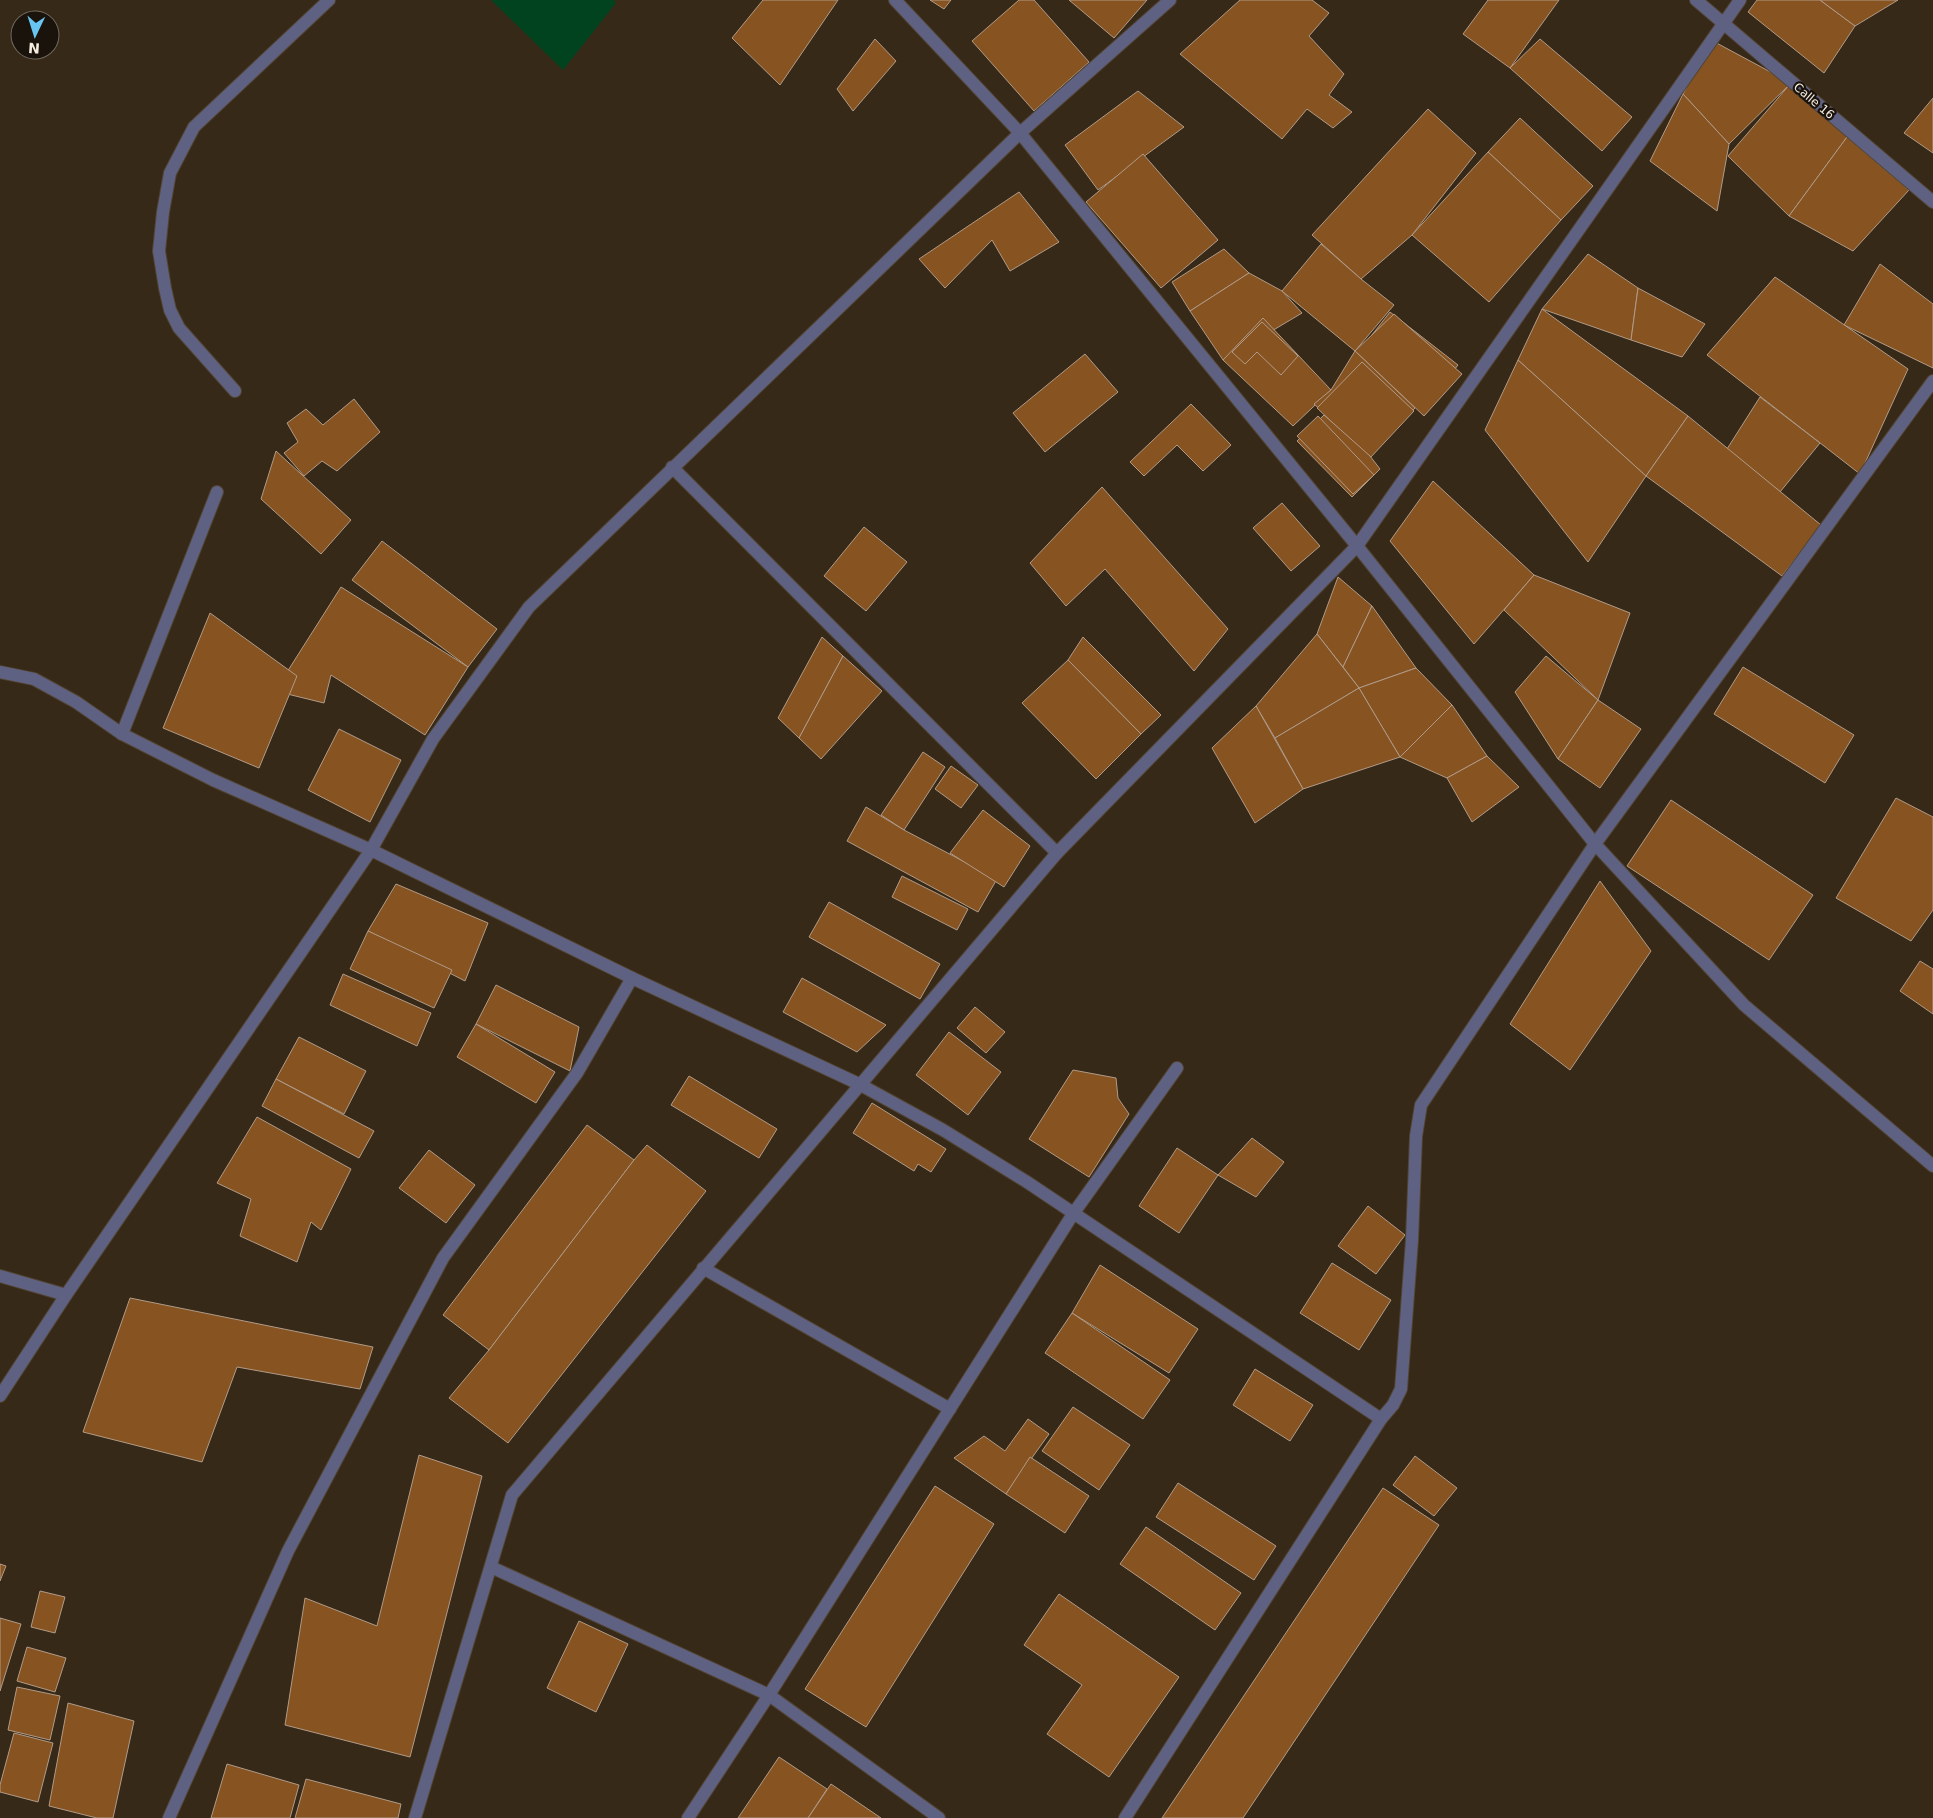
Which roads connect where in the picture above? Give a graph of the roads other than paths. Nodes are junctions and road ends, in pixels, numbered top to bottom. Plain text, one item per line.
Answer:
1 (329, 0) edge
2 (895, 0) edge
3 (1170, 0) edge
4 (1696, 0) edge
5 (1740, 0) edge
6 (1722, 23) junction
7 (1020, 133) junction
8 (1933, 202) edge
9 (1933, 381) edge
10 (235, 391) dead end
11 (672, 467) junction
12 (217, 492) dead end
13 (1357, 546) junction
14 (0, 672) edge
15 (122, 734) junction
16 (1595, 844) junction
17 (370, 850) junction
18 (1057, 853) junction
19 (632, 978) junction
20 (1177, 1068) dead end
21 (859, 1084) junction
22 (1933, 1166) edge
23 (1073, 1214) junction
24 (703, 1268) junction
25 (0, 1276) edge
26 (66, 1295) junction
27 (0, 1396) edge
28 (950, 1409) junction
29 (1381, 1419) junction
30 (491, 1567) junction
31 (769, 1695) junction
32 (169, 1818) edge
33 (414, 1818) edge
34 (688, 1818) edge
35 (939, 1818) edge
36 (1125, 1818) edge

1 - 10 street
2 - 7 street
3 - 7 street
4 - 6 street, Calle 16
5 - 6 street
6 - 8 street, Calle 16
6 - 13 street
7 - 11 street
7 - 13 street
9 - 16 street
11 - 17 street
11 - 18 street
12 - 15 street
13 - 16 street
13 - 18 street
14 - 15 street
15 - 17 street
16 - 22 street
16 - 29 street
17 - 19 street
17 - 26 street
18 - 21 street
19 - 21 street
19 - 32 street
20 - 23 street
21 - 23 street
21 - 24 street
23 - 28 street
23 - 29 street
24 - 28 street
24 - 30 street
25 - 26 street
26 - 27 street
28 - 31 street
29 - 36 street
30 - 31 street
30 - 33 street
31 - 34 street
31 - 35 street

